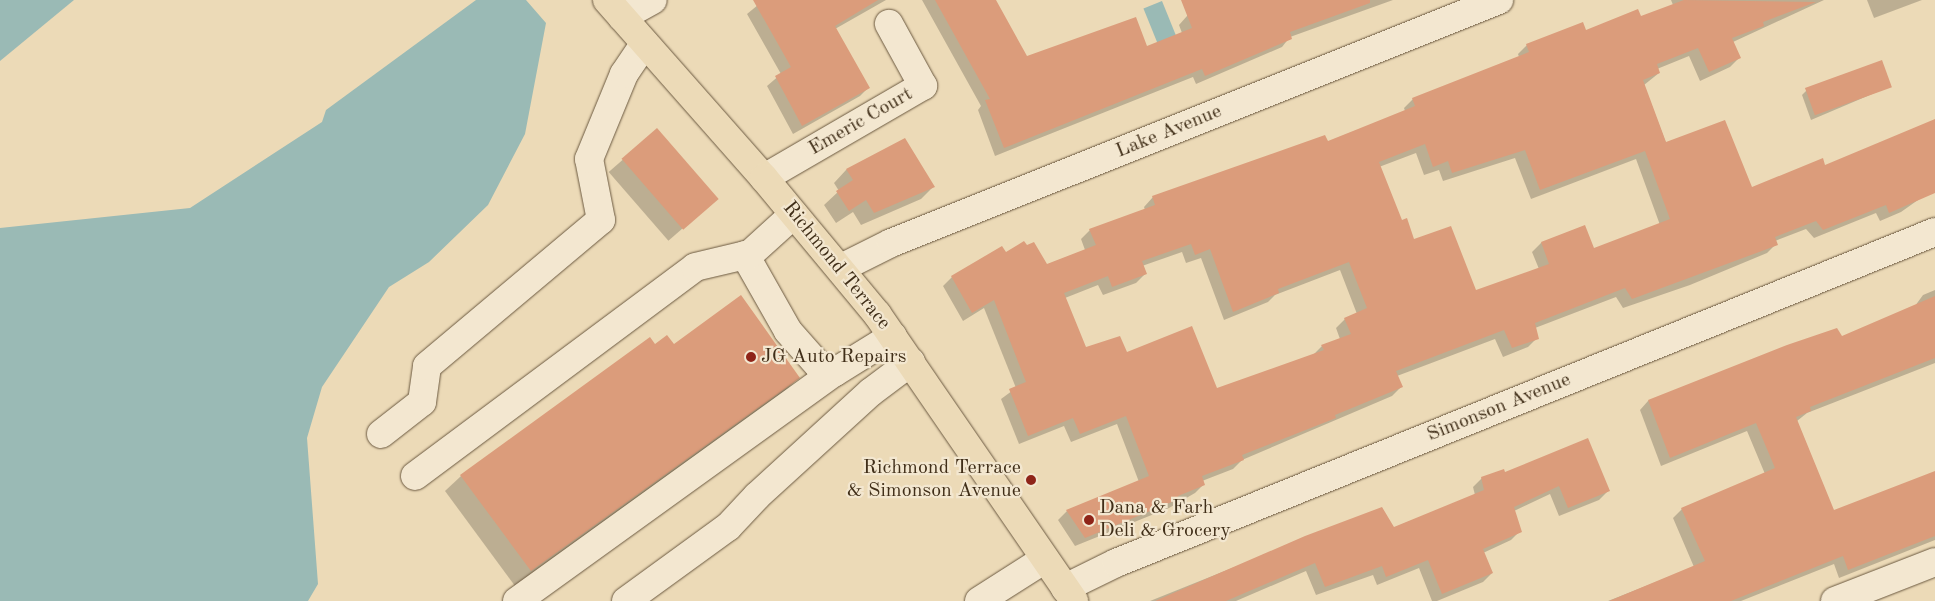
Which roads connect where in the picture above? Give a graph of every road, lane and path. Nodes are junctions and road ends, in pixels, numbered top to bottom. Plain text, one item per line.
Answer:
1 (653, 0) edge
2 (1499, 0) edge
3 (614, 8) edge
4 (889, 24) dead end
5 (645, 43) junction
6 (764, 178) junction
7 (794, 214) junction
8 (1935, 232) edge
9 (745, 255) junction
10 (841, 268) junction
11 (893, 336) junction
12 (911, 362) junction
13 (835, 372) junction
14 (381, 434) dead end
15 (415, 476) dead end
16 (1046, 559) junction
17 (1935, 562) edge
18 (1070, 595) edge
19 (1840, 600) edge
20 (517, 601) edge
21 (626, 601) edge
22 (979, 601) edge

1 - 3 street
2 - 10 street, Lake Avenue
3 - 5 main road, Richmond Terrace
4 - 6 street, Emeric Court
5 - 6 main road, Richmond Terrace
5 - 14 street
6 - 7 main road, Richmond Terrace
7 - 9 street
7 - 10 main road, Richmond Terrace
8 - 18 street, Simonson Avenue
9 - 13 street
9 - 15 street
10 - 11 main road, Richmond Terrace
11 - 12 main road, Richmond Terrace
11 - 13 street
12 - 16 main road, Richmond Terrace
12 - 21 street
13 - 20 street
16 - 18 main road, Richmond Terrace
16 - 22 street
17 - 19 street

